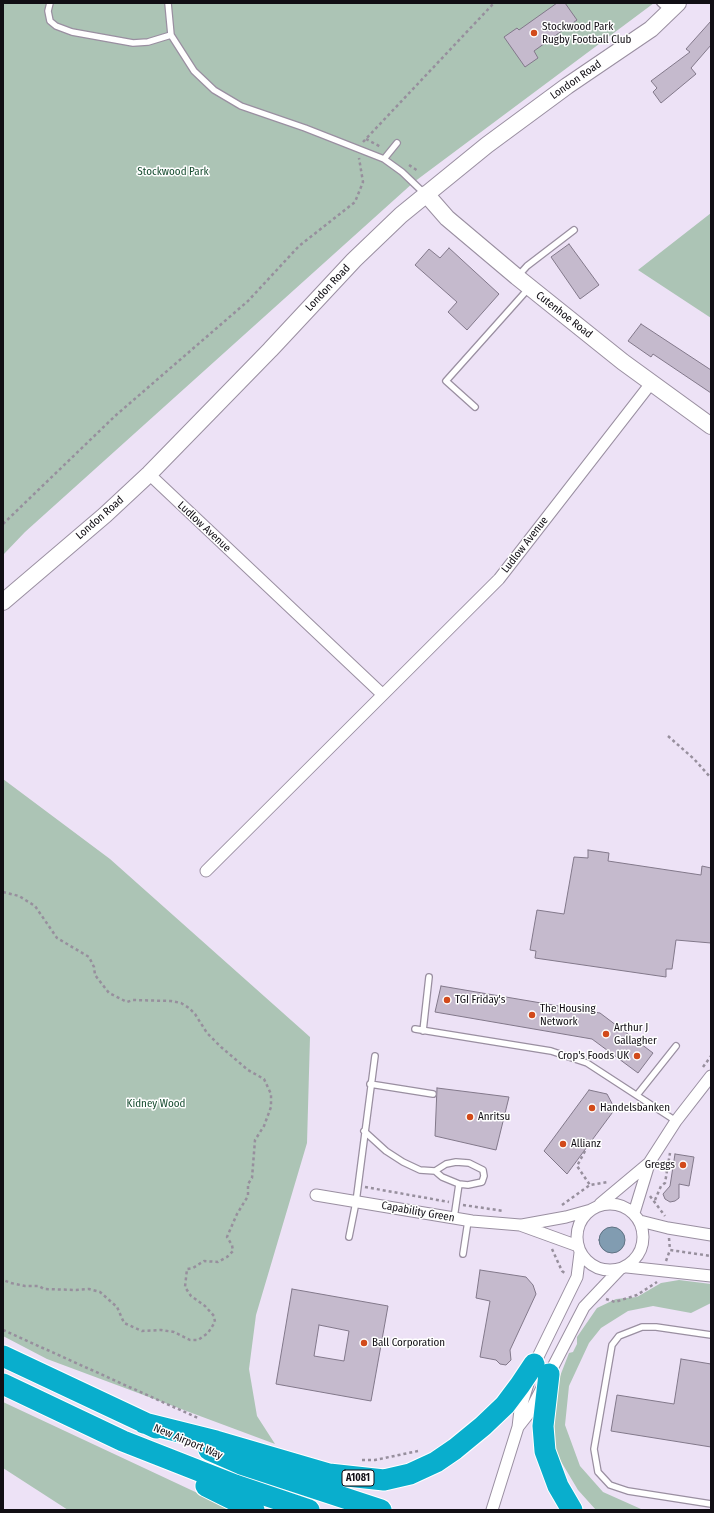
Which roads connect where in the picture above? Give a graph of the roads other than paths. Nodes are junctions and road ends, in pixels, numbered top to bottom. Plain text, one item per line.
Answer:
1 (50, 3) edge
2 (168, 3) edge
3 (669, 6) edge
4 (171, 35) junction
5 (396, 143) dead end
6 (384, 159) junction
7 (426, 194) junction
8 (574, 230) dead end
9 (516, 277) junction
10 (529, 287) junction
11 (652, 382) junction
12 (475, 407) dead end
13 (711, 426) edge
14 (149, 474) junction
15 (3, 602) edge
16 (382, 694) junction
17 (206, 871) dead end
18 (429, 977) dead end
19 (415, 1029) dead end
20 (423, 1031) junction
21 (676, 1046) dead end
22 (375, 1056) dead end
23 (711, 1076) edge
24 (370, 1084) junction
25 (433, 1094) dead end
26 (637, 1095) junction
27 (676, 1122) junction
28 (364, 1131) junction
29 (649, 1163) junction
30 (435, 1171) junction
31 (459, 1184) junction
32 (316, 1195) dead end
33 (356, 1202) junction
34 (594, 1208) junction
35 (637, 1217) junction
36 (454, 1218) junction
37 (468, 1220) junction
38 (520, 1226) junction
39 (711, 1235) edge
40 (349, 1237) dead end
41 (579, 1249) junction
42 (463, 1254) dead end
43 (624, 1268) junction
44 (711, 1276) edge
45 (711, 1335) edge
46 (3, 1356) edge
47 (542, 1369) junction
48 (3, 1384) edge
49 (144, 1423) junction
50 (518, 1427) junction
51 (123, 1441) junction
52 (711, 1504) edge
53 (493, 1505) edge
54 (254, 1510) edge
55 (309, 1510) edge
56 (380, 1510) edge
57 (572, 1510) edge

1 - 4 lane
2 - 4 lane
3 - 7 street, London Road
4 - 6 lane
5 - 6 lane
6 - 7 lane
7 - 9 street, Cutenhoe Road
7 - 14 street, London Road
8 - 9 lane
9 - 10 street, Cutenhoe Road
10 - 11 street, Cutenhoe Road
10 - 12 lane
11 - 13 street, Cutenhoe Road
11 - 16 street, Ludlow Avenue
14 - 15 street, London Road
14 - 16 street, Ludlow Avenue
16 - 17 street, Ludlow Avenue
18 - 20 lane
19 - 20 lane
20 - 26 lane
21 - 26 lane
22 - 24 lane
23 - 27 street
24 - 25 lane
24 - 28 lane
26 - 27 lane
27 - 29 street
28 - 30 lane
28 - 33 lane
29 - 34 street
29 - 35 street
30 - 31 lane
30 - 31 lane
31 - 36 lane
32 - 33 street, Capability Green
33 - 36 street, Capability Green
33 - 40 lane
34 - 35 street
34 - 38 street
34 - 41 street
35 - 39 street
35 - 43 street
36 - 37 street, Capability Green
37 - 38 street, Capability Green
37 - 42 lane
38 - 41 street
41 - 43 street
41 - 47 street
43 - 44 street
43 - 47 street
45 - 52 lane
46 - 49 highway, New Airport Way / A1081
47 - 49 highway, A1081
47 - 50 street
47 - 50 street
47 - 57 highway
48 - 51 highway, New Airport Way
49 - 56 highway, New Airport Way / A1081
50 - 53 street
51 - 54 highway
51 - 55 highway, New Airport Way

